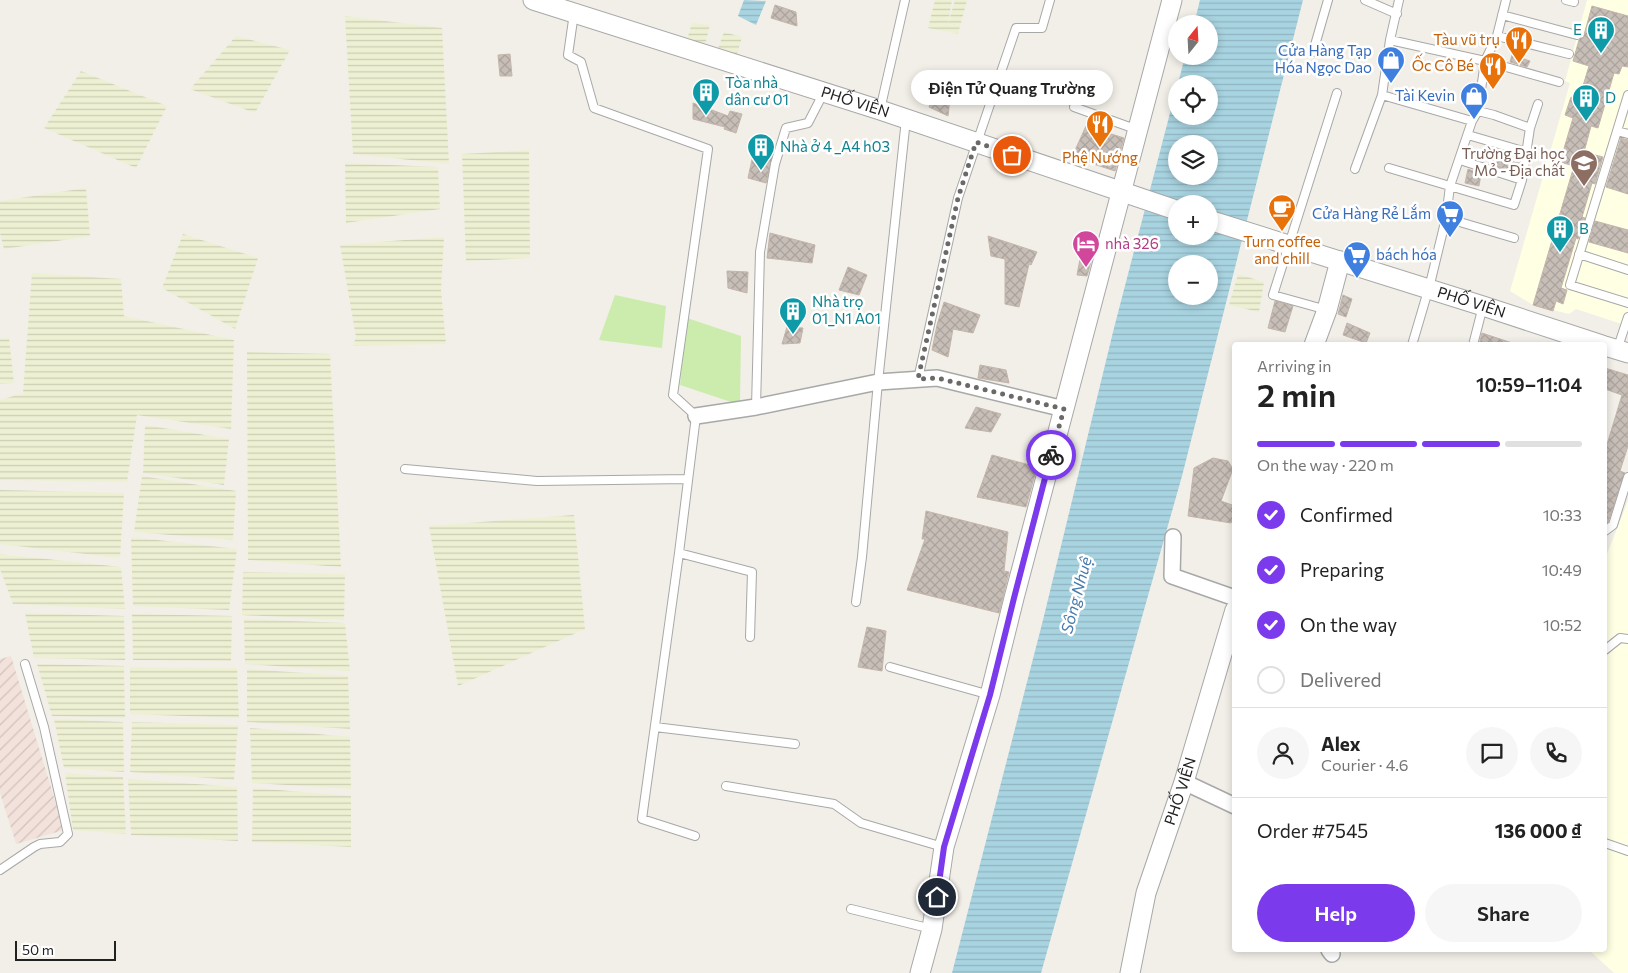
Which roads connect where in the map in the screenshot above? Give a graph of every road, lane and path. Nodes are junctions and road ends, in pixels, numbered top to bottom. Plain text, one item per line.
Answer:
1 (532, 0) edge
2 (905, 0) edge
3 (1050, 0) edge
4 (1172, 0) edge
5 (1328, 0) edge
6 (1365, 0) edge
7 (1399, 0) edge
8 (1506, 0) edge
9 (574, 13) junction
10 (1397, 14) junction
11 (1502, 16) junction
12 (1577, 34) dead end
13 (1497, 36) junction
14 (1390, 40) junction
15 (1312, 52) dead end
16 (1570, 54) dead end
17 (1485, 61) junction
18 (1558, 82) dead end
19 (824, 92) junction
20 (1337, 92) dead end
21 (1382, 94) junction
22 (1628, 94) edge
23 (1538, 104) dead end
24 (1074, 107) dead end
25 (880, 110) junction
26 (1478, 111) junction
27 (906, 119) junction
28 (1472, 121) junction
29 (1530, 128) junction
30 (1138, 130) junction
31 (1617, 131) junction
32 (1628, 134) edge
33 (1468, 136) junction
34 (976, 142) junction
35 (1526, 152) junction
36 (1460, 160) junction
37 (1389, 168) dead end
38 (1355, 169) dead end
39 (1522, 180) junction
40 (1450, 186) junction
41 (1121, 192) junction
42 (1168, 207) edge
43 (1446, 218) junction
44 (1218, 223) edge
45 (1514, 238) dead end
46 (1289, 245) junction
47 (1579, 254) junction
48 (1340, 262) junction
49 (1628, 270) edge
50 (1427, 289) junction
51 (1628, 303) edge
52 (1483, 306) junction
53 (1328, 310) junction
54 (1628, 316) edge
55 (1315, 342) edge
56 (1413, 342) edge
57 (1474, 342) edge
58 (1592, 342) edge
59 (1613, 349) edge
60 (918, 379) junction
61 (878, 382) junction
62 (756, 407) junction
63 (1064, 409) junction
64 (696, 416) junction
65 (404, 469) dead end
66 (1628, 477) edge
67 (688, 478) junction
68 (1607, 530) edge
69 (1173, 537) dead end
70 (679, 553) junction
71 (1232, 597) edge
72 (856, 602) dead end
73 (1232, 620) edge
74 (750, 636) dead end
75 (1628, 639) edge
76 (1607, 648) edge
77 (25, 664) dead end
78 (890, 667) dead end
79 (990, 695) junction
80 (655, 726) junction
81 (795, 744) dead end
82 (1184, 782) junction
83 (726, 786) dead end
84 (1232, 805) edge
85 (695, 836) dead end
86 (1607, 844) edge
87 (944, 847) junction
88 (1628, 851) edge
89 (0, 870) edge
90 (851, 909) dead end
91 (932, 929) junction
92 (920, 973) edge
93 (1130, 973) edge

1 - 9 street, PHỐ VIÊN
2 - 25 lane
3 - 34 lane
4 - 30 street
5 - 15 lane
6 - 10 lane
7 - 10 lane
8 - 11 lane
9 - 19 street, PHỐ VIÊN
9 - 64 lane
10 - 14 lane
11 - 12 lane
11 - 13 lane
13 - 16 lane
13 - 17 lane
14 - 17 lane
14 - 21 lane
17 - 18 lane
17 - 26 lane
19 - 25 street, PHỐ VIÊN
19 - 62 lane
20 - 46 lane
21 - 28 lane
21 - 38 lane
22 - 31 lane
23 - 29 lane
24 - 30 lane
25 - 27 street, PHỐ VIÊN
26 - 28 lane
26 - 29 lane
27 - 34 street, PHỐ VIÊN
27 - 61 lane
28 - 33 lane
29 - 35 lane
30 - 41 street
31 - 32 lane
31 - 47 lane
33 - 35 lane
33 - 36 lane
34 - 41 street, PHỐ VIÊN
34 - 60 lane
35 - 39 lane
36 - 39 lane
36 - 40 lane
37 - 40 lane
39 - 40 lane
40 - 43 lane
41 - 42 street, PHỐ VIÊN
41 - 63 street
43 - 45 lane
43 - 50 lane
44 - 46 street, PHỐ VIÊN
46 - 48 street, PHỐ VIÊN
46 - 53 lane
47 - 49 lane
47 - 51 lane
48 - 50 street, PHỐ VIÊN
48 - 53 street
50 - 52 street, PHỐ VIÊN
50 - 56 lane
52 - 57 lane
52 - 58 street, PHỐ VIÊN
53 - 55 street
54 - 59 lane
60 - 61 street
60 - 63 street
61 - 62 street
61 - 72 lane
62 - 64 street
63 - 79 street
64 - 67 lane
65 - 67 lane
66 - 68 lane
67 - 70 lane
69 - 71 street
70 - 74 lane
70 - 80 lane
73 - 82 street, PHỐ VIÊN
75 - 76 lane
77 - 89 lane
78 - 79 lane
79 - 87 street
80 - 81 lane
80 - 85 lane
82 - 84 street
82 - 93 street, PHỐ VIÊN
83 - 87 lane
86 - 88 lane
87 - 91 street
90 - 91 lane
91 - 92 street

